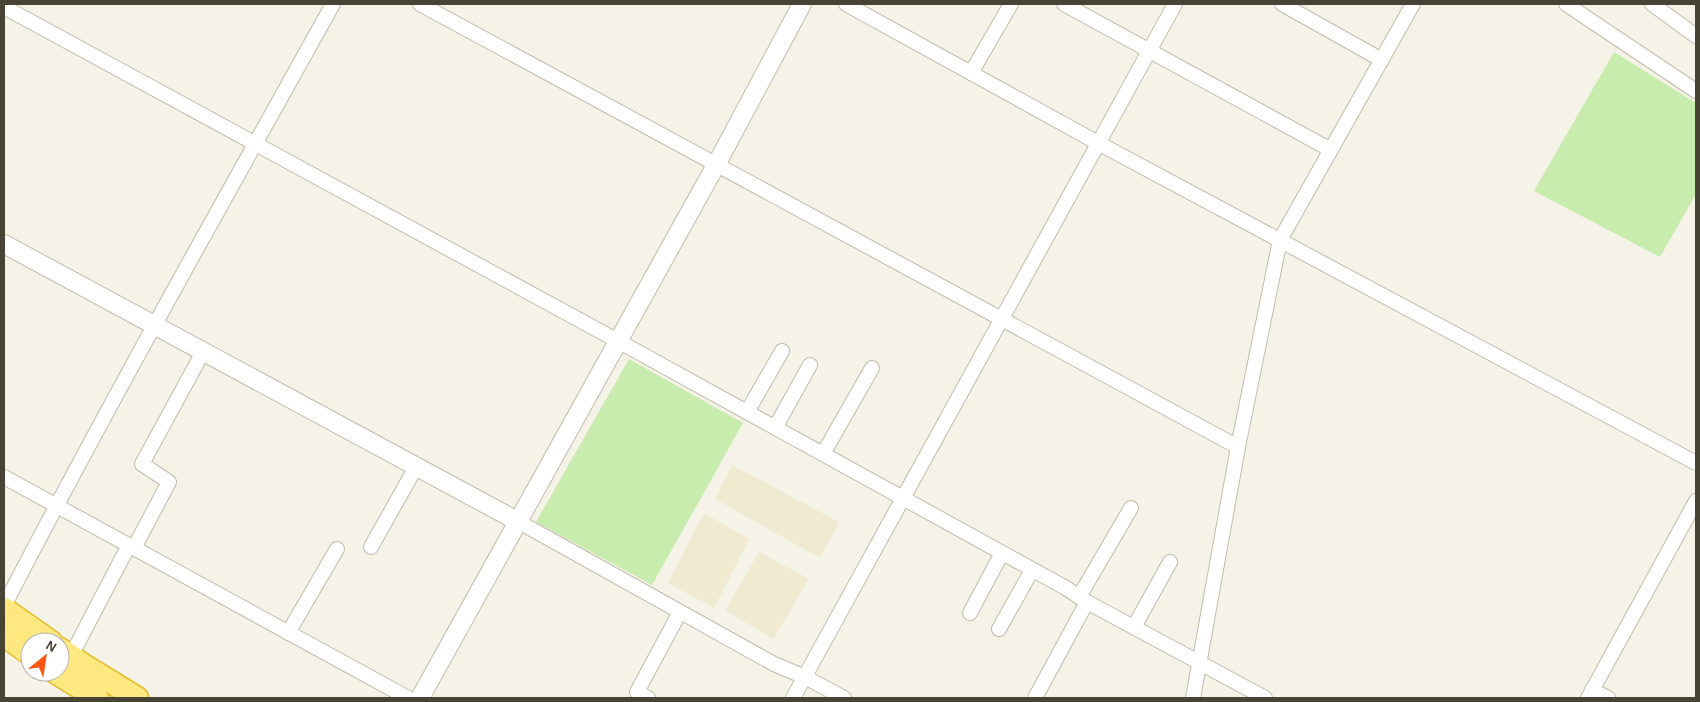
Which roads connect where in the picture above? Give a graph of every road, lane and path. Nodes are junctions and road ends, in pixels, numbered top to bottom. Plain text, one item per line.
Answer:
1 (332, 4) edge
2 (420, 4) edge
3 (802, 4) edge
4 (846, 4) edge
5 (1011, 4) edge
6 (1064, 4) edge
7 (1175, 4) edge
8 (1282, 4) edge
9 (1413, 4) edge
10 (1566, 4) edge
11 (1652, 4) edge
12 (4, 7) edge
13 (1696, 36) edge
14 (1149, 50) junction
15 (1382, 60) junction
16 (971, 73) junction
17 (1696, 91) edge
18 (255, 143) junction
19 (1098, 143) junction
20 (1331, 150) junction
21 (716, 165) junction
22 (1280, 240) junction
23 (4, 244) edge
24 (1002, 320) junction
25 (154, 326) junction
26 (618, 340) junction
27 (782, 351) dead end
28 (203, 352) junction
29 (810, 365) dead end
30 (872, 368) dead end
31 (747, 412) junction
32 (775, 428) junction
33 (1238, 447) junction
34 (823, 454) junction
35 (1696, 462) edge
36 (416, 466) junction
37 (4, 477) edge
38 (903, 499) junction
39 (1696, 501) edge
40 (56, 505) junction
41 (1131, 508) dead end
42 (519, 522) junction
43 (132, 547) junction
44 (371, 547) dead end
45 (337, 548) dead end
46 (1002, 554) junction
47 (1170, 562) dead end
48 (1032, 570) junction
49 (1083, 600) junction
50 (4, 608) edge
51 (680, 612) junction
52 (970, 613) dead end
53 (1134, 627) junction
54 (998, 628) dead end
55 (37, 632) edge
56 (288, 633) junction
57 (4, 635) edge
58 (70, 644) edge
59 (20, 647) edge
60 (70, 655) edge
61 (1199, 662) junction
62 (805, 677) junction
63 (70, 681) edge
64 (1590, 694) edge
65 (97, 698) edge
66 (137, 698) edge
67 (408, 698) edge
68 (420, 698) edge
69 (648, 698) edge
70 (794, 698) edge
71 (844, 698) edge
72 (1035, 698) edge
73 (1193, 698) edge
74 (1265, 698) edge
75 (1608, 698) edge

1 - 18 street
2 - 21 street
3 - 21 street
4 - 16 street
5 - 16 street
6 - 14 street
7 - 14 street
8 - 15 street
9 - 15 street
10 - 17 street
11 - 13 street
12 - 18 street
14 - 19 street
14 - 20 street
15 - 20 street
16 - 19 street
18 - 25 street
18 - 26 street
19 - 22 street
19 - 24 street
20 - 22 street
21 - 24 street
21 - 26 street
22 - 33 street
22 - 35 street
23 - 25 street
24 - 33 street
24 - 38 street
25 - 28 street
25 - 40 street
26 - 31 street
26 - 42 street
27 - 31 street
28 - 36 street
28 - 43 street
29 - 32 street
30 - 34 street
31 - 32 street
32 - 34 street
33 - 61 street
34 - 38 street
36 - 42 street
36 - 44 street
37 - 40 street
38 - 46 street
38 - 62 street
39 - 64 street
40 - 43 street
40 - 50 street
41 - 49 street
42 - 51 street
42 - 68 street
43 - 56 street
43 - 58 street
45 - 56 street
46 - 48 street
46 - 52 street
47 - 53 street
48 - 49 street
48 - 54 street
49 - 53 street
49 - 72 street
50 - 55 highway
51 - 62 street
51 - 69 street
53 - 61 street
56 - 67 street
57 - 59 highway
60 - 66 highway
61 - 73 street
61 - 74 street
62 - 70 street
62 - 71 street
63 - 65 highway
64 - 75 street

